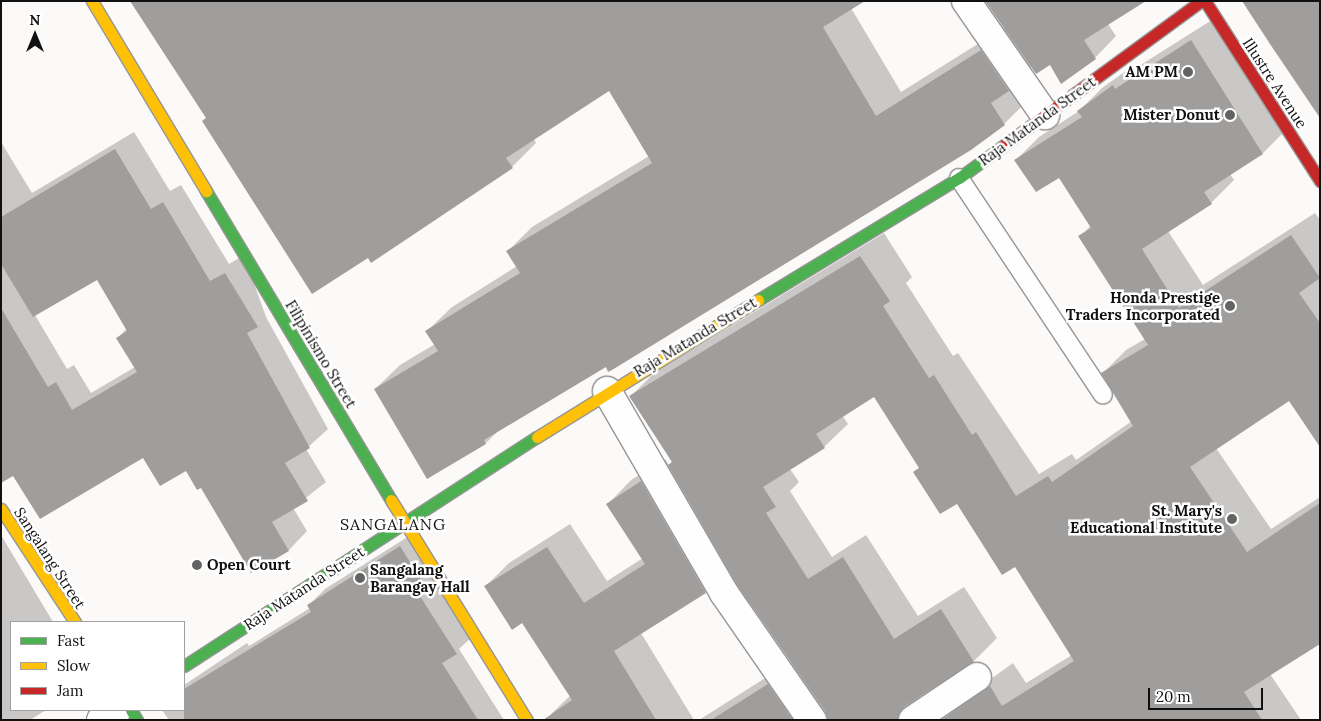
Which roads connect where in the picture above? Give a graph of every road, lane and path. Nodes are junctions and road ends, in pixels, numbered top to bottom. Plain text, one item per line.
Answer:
1 (92, 1) edge
2 (966, 1) edge
3 (1203, 1) edge
4 (1044, 115) junction
5 (959, 178) junction
6 (1320, 181) edge
7 (607, 391) junction
8 (1103, 395) dead end
9 (1, 509) edge
10 (404, 522) junction
11 (73, 621) edge
12 (185, 665) edge
13 (977, 677) dead end
14 (115, 711) edge
15 (101, 720) edge
16 (527, 720) edge
17 (812, 720) edge
18 (913, 720) edge

1 - 10 street, Filipinismo Street
2 - 4 street
3 - 4 street, Raja Matanda Street
3 - 6 street, Illustre Avenue
4 - 5 street, Raja Matanda Street
5 - 7 street, Raja Matanda Street
5 - 8 lane
7 - 10 street, Raja Matanda Street
7 - 17 street
9 - 11 street, Sangalang Street
10 - 12 street, Raja Matanda Street
10 - 16 street, Filipinismo Street
13 - 18 street
14 - 15 street

